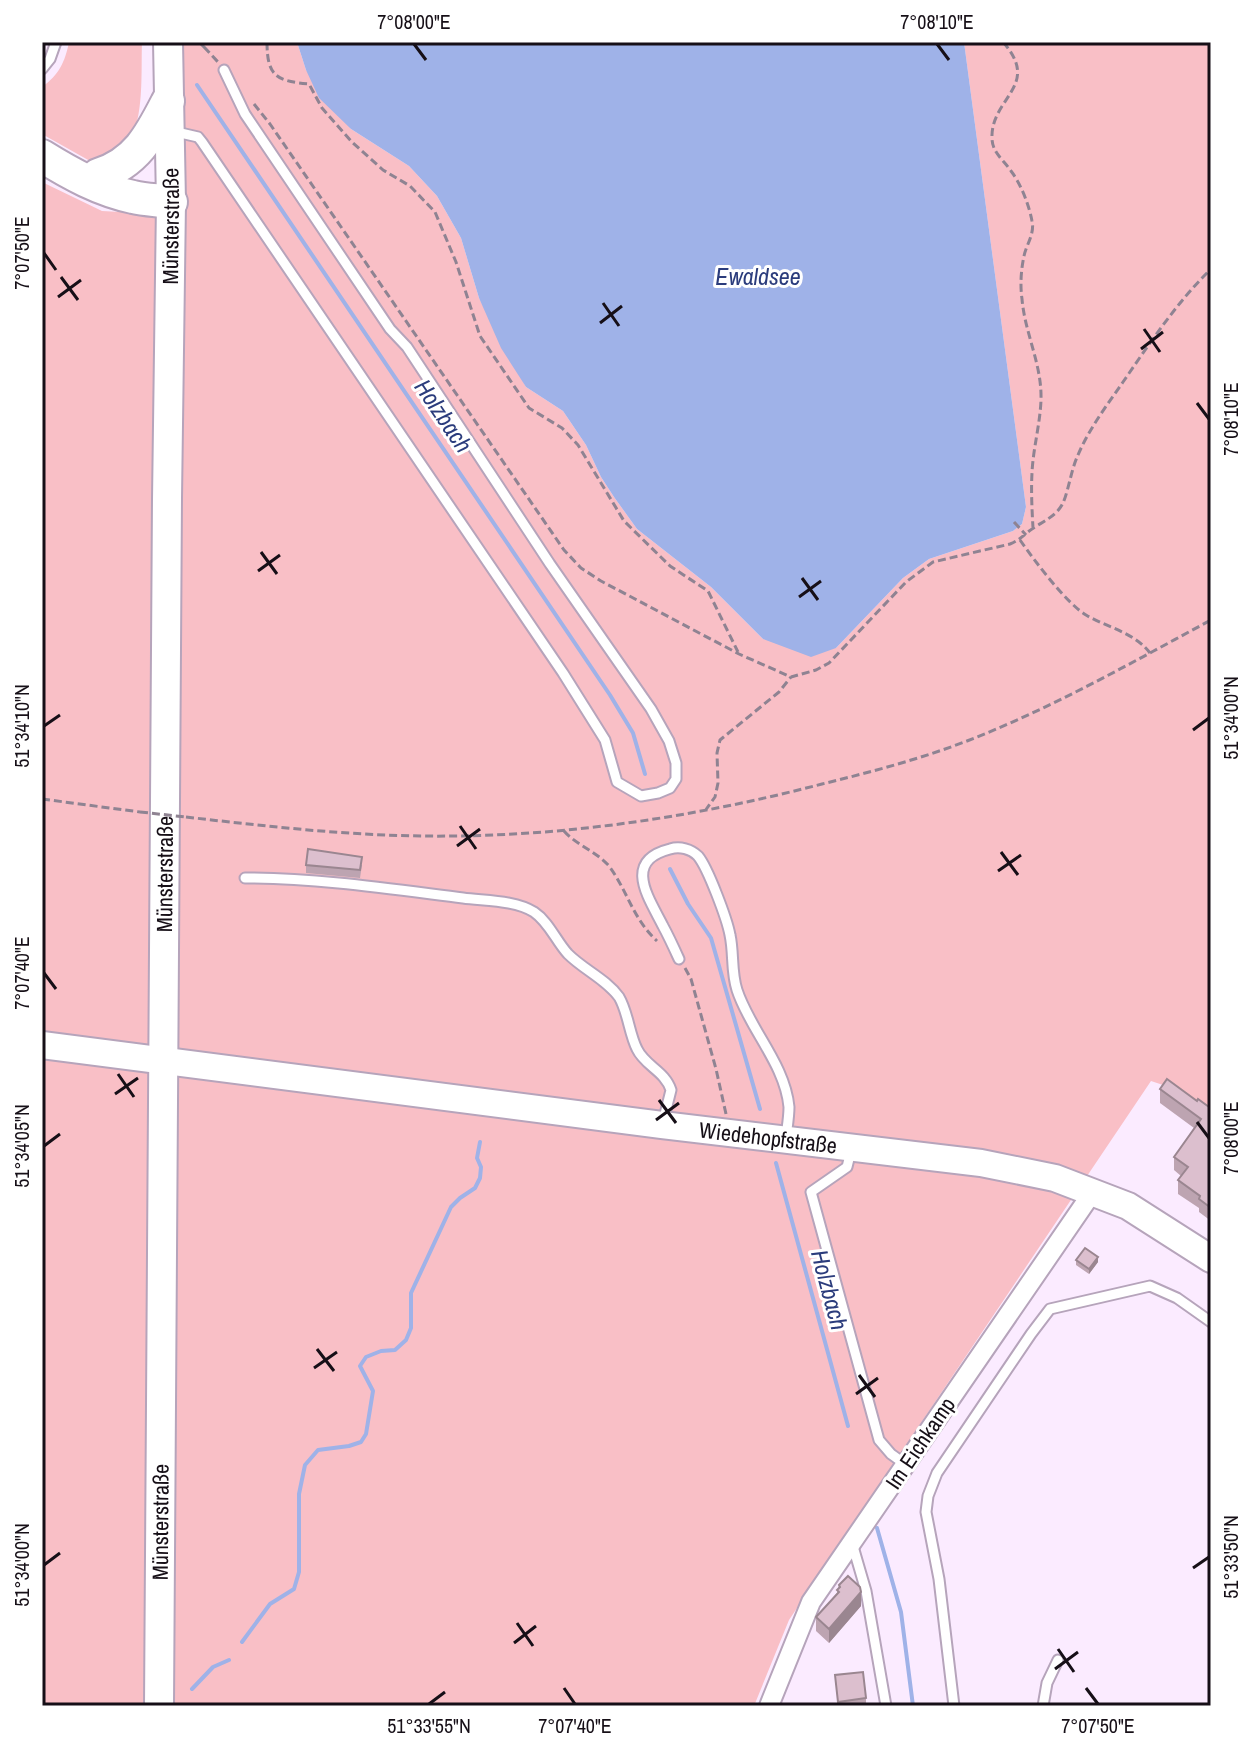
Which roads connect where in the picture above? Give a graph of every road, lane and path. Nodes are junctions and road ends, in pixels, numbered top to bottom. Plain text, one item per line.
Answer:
1 (56, 42) edge
2 (168, 42) edge
3 (199, 42) edge
4 (208, 42) edge
5 (267, 42) edge
6 (1003, 42) edge
7 (204, 47) junction
8 (42, 69) edge
9 (224, 70) joint
10 (247, 95) dead end
11 (168, 116) junction
12 (42, 156) edge
13 (98, 175) junction
14 (170, 193) junction
15 (1211, 269) edge
16 (1014, 522) dead end
17 (1033, 528) junction
18 (1026, 535) junction
19 (1020, 540) junction
20 (1211, 620) edge
21 (1150, 653) junction
22 (739, 654) junction
23 (791, 677) junction
24 (42, 799) edge
25 (705, 811) junction
26 (564, 831) junction
27 (245, 878) dead end
28 (679, 959) junction
29 (42, 1045) edge
30 (164, 1060) junction
31 (662, 1125) junction
32 (730, 1134) junction
33 (785, 1140) junction
34 (852, 1148) junction
35 (1092, 1193) junction
36 (1211, 1259) edge
37 (1211, 1322) edge
38 (905, 1464) junction
39 (852, 1543) junction
40 (1058, 1660) dead end
41 (159, 1706) edge
42 (769, 1706) edge
43 (886, 1706) edge
44 (954, 1706) edge
45 (1043, 1706) edge

1 - 8 lane
2 - 11 main road, Münsterstraße
3 - 7 path
4 - 7 path
5 - 22 path
6 - 17 path
7 - 9 path
9 - 11 lane
10 - 22 path
11 - 13 highway
11 - 14 main road, Münsterstraße
12 - 13 highway
12 - 14 highway
13 - 14 highway
14 - 30 main road, Münsterstraße
15 - 17 path
16 - 18 path
17 - 18 path
18 - 19 path
19 - 21 path
19 - 23 path
20 - 21 path
21 - 25 path
22 - 23 path
23 - 25 path
24 - 26 path, bridge
25 - 26 path
26 - 28 path
27 - 31 lane
28 - 32 path
28 - 33 lane
29 - 30 main road, Wiedehopfstraße
30 - 31 main road, Wiedehopfstraße
30 - 41 main road, Münsterstraße
31 - 32 main road, Wiedehopfstraße
32 - 33 main road, Wiedehopfstraße
33 - 34 main road, Wiedehopfstraße
34 - 35 main road, Wiedehopfstraße
34 - 38 lane
35 - 36 main road, Wiedehopfstraße
35 - 38 street, Im Eichkamp
37 - 44 lane
38 - 39 street, Im Eichkamp
39 - 42 street, Im Eichkamp
39 - 43 lane
40 - 45 lane

